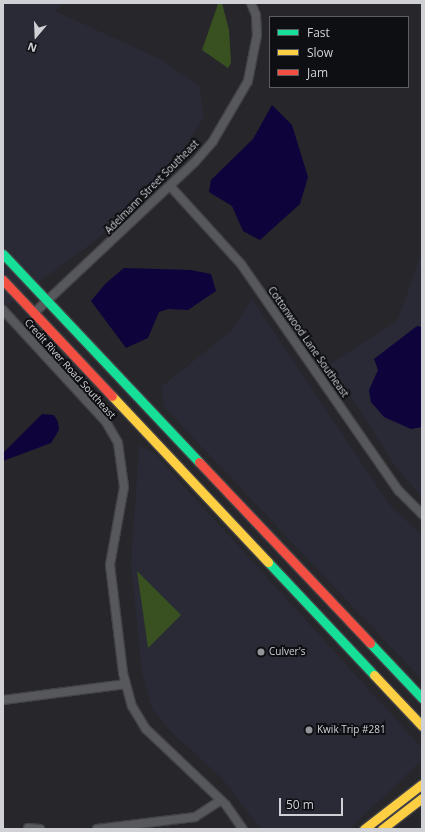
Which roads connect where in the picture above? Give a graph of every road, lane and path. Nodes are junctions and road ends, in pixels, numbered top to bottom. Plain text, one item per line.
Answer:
1 (251, 3) edge
2 (170, 186) junction
3 (3, 254) edge
4 (3, 280) edge
5 (48, 300) junction
6 (3, 310) edge
7 (34, 313) junction
8 (422, 514) edge
9 (126, 684) junction
10 (422, 698) edge
11 (3, 700) edge
12 (422, 726) edge
13 (422, 784) edge
14 (422, 798) edge
15 (221, 800) junction
16 (28, 828) dead end
17 (40, 829) edge
18 (97, 829) edge
19 (243, 829) edge
20 (364, 829) edge
21 (382, 829) edge

1 - 2 street, Adelmann Street Southeast
2 - 5 street, Adelmann Street Southeast
2 - 8 street, Cottonwood Lane Southeast
3 - 5 main road
4 - 7 main road
5 - 7 street, Adelmann Street Southeast
5 - 10 main road
6 - 9 street, Credit River Road Southeast
7 - 12 main road
9 - 11 street
9 - 15 street, Credit River Road Southeast
13 - 20 main road
14 - 21 main road
15 - 18 street
15 - 19 street, Credit River Road Southeast
16 - 17 street

